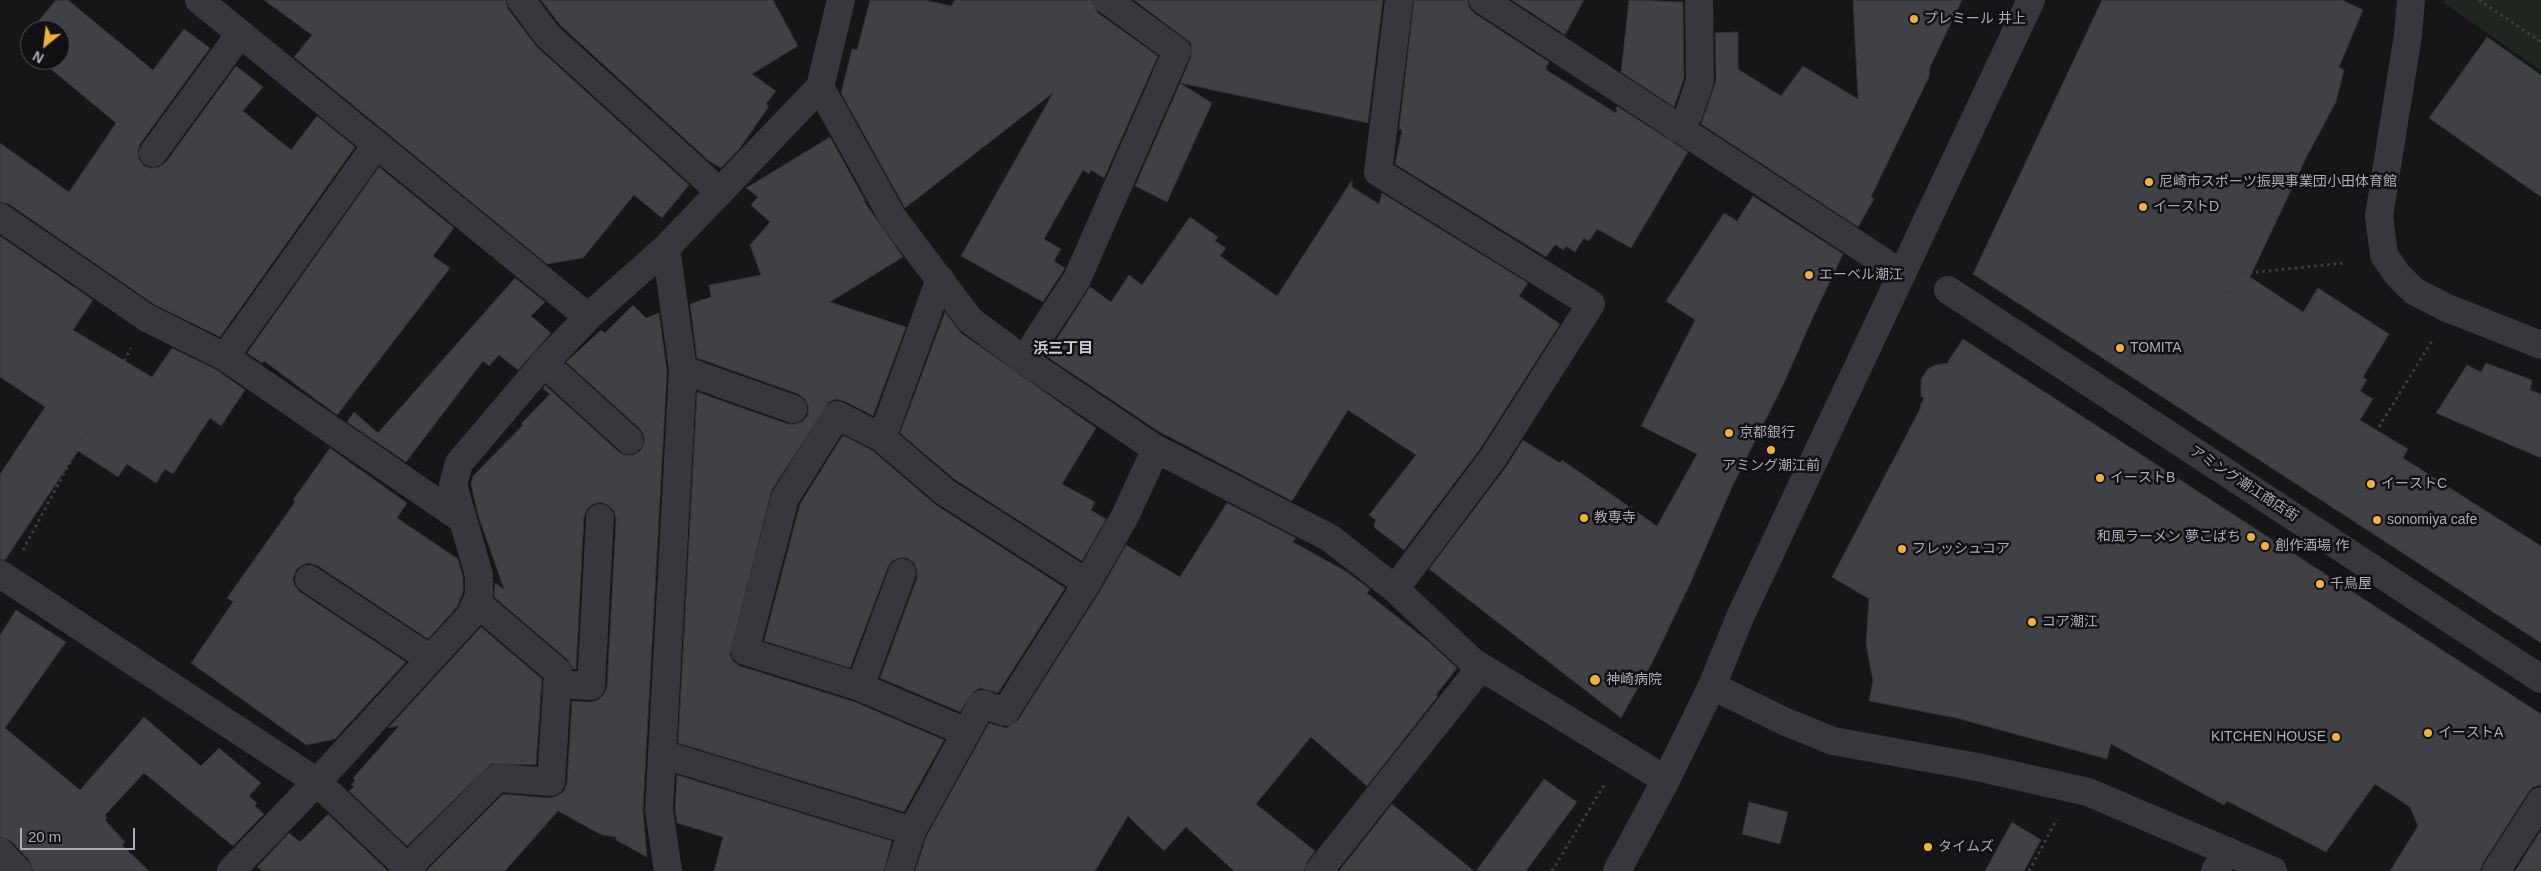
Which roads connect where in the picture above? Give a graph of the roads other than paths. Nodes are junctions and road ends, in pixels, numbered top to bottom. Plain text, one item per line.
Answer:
1 (199, 0) edge
2 (521, 0) edge
3 (841, 0) edge
4 (1107, 0) edge
5 (1399, 0) edge
6 (1482, 0) edge
7 (1699, 0) edge
8 (2031, 0) edge
9 (2411, 0) edge
10 (240, 34) junction
11 (820, 87) junction
12 (1678, 128) junction
13 (376, 145) junction
14 (152, 153) dead end
15 (720, 192) junction
16 (0, 218) edge
17 (666, 248) junction
18 (1902, 274) junction
19 (940, 279) junction
20 (1948, 290) dead end
21 (588, 317) junction
22 (2541, 345) edge
23 (225, 357) junction
24 (1024, 360) junction
25 (544, 363) junction
26 (683, 370) junction
27 (793, 409) dead end
28 (882, 438) junction
29 (628, 440) dead end
30 (1156, 449) junction
31 (600, 518) dead end
32 (463, 520) junction
33 (902, 573) dead end
34 (4, 577) edge
35 (309, 579) dead end
36 (1087, 583) junction
37 (1395, 589) junction
38 (476, 602) junction
39 (430, 659) junction
40 (1480, 666) junction
41 (2541, 679) edge
42 (557, 684) junction
43 (1712, 686) junction
44 (860, 687) junction
45 (966, 732) junction
46 (662, 754) junction
47 (1666, 780) junction
48 (317, 782) junction
49 (2541, 801) edge
50 (912, 831) junction
51 (0, 852) edge
52 (2221, 861) edge
53 (409, 869) edge
54 (18, 871) edge
55 (231, 871) edge
56 (668, 871) edge
57 (899, 871) edge
58 (1318, 871) edge
59 (1617, 871) edge
60 (2273, 871) edge
61 (2496, 871) edge

1 - 10 street
2 - 15 street
3 - 11 street
4 - 24 street
5 - 37 street
6 - 12 street
7 - 12 street
8 - 18 street
9 - 22 street
10 - 13 street
10 - 14 street
11 - 15 street
11 - 19 street
12 - 18 street
13 - 21 street
13 - 23 street
15 - 17 street
16 - 23 street
17 - 21 street
17 - 26 street
18 - 43 street
19 - 24 street
19 - 28 street
20 - 41 street, アミング潮江商店街
21 - 25 street
23 - 32 street
24 - 30 street
25 - 29 street
25 - 32 street
26 - 27 street
26 - 46 street
28 - 36 street
28 - 44 street
30 - 36 street
30 - 37 street
31 - 42 street
32 - 38 street
33 - 44 street
34 - 48 street
35 - 39 street
36 - 45 street
37 - 40 street
38 - 39 street
38 - 42 street
39 - 48 street
40 - 47 street
40 - 58 street
42 - 53 street
43 - 47 street
43 - 52 street
44 - 45 street
45 - 50 street
46 - 50 street
46 - 56 street
47 - 59 street
48 - 53 street
48 - 55 street
49 - 61 street
50 - 57 street
51 - 54 street
52 - 60 street

